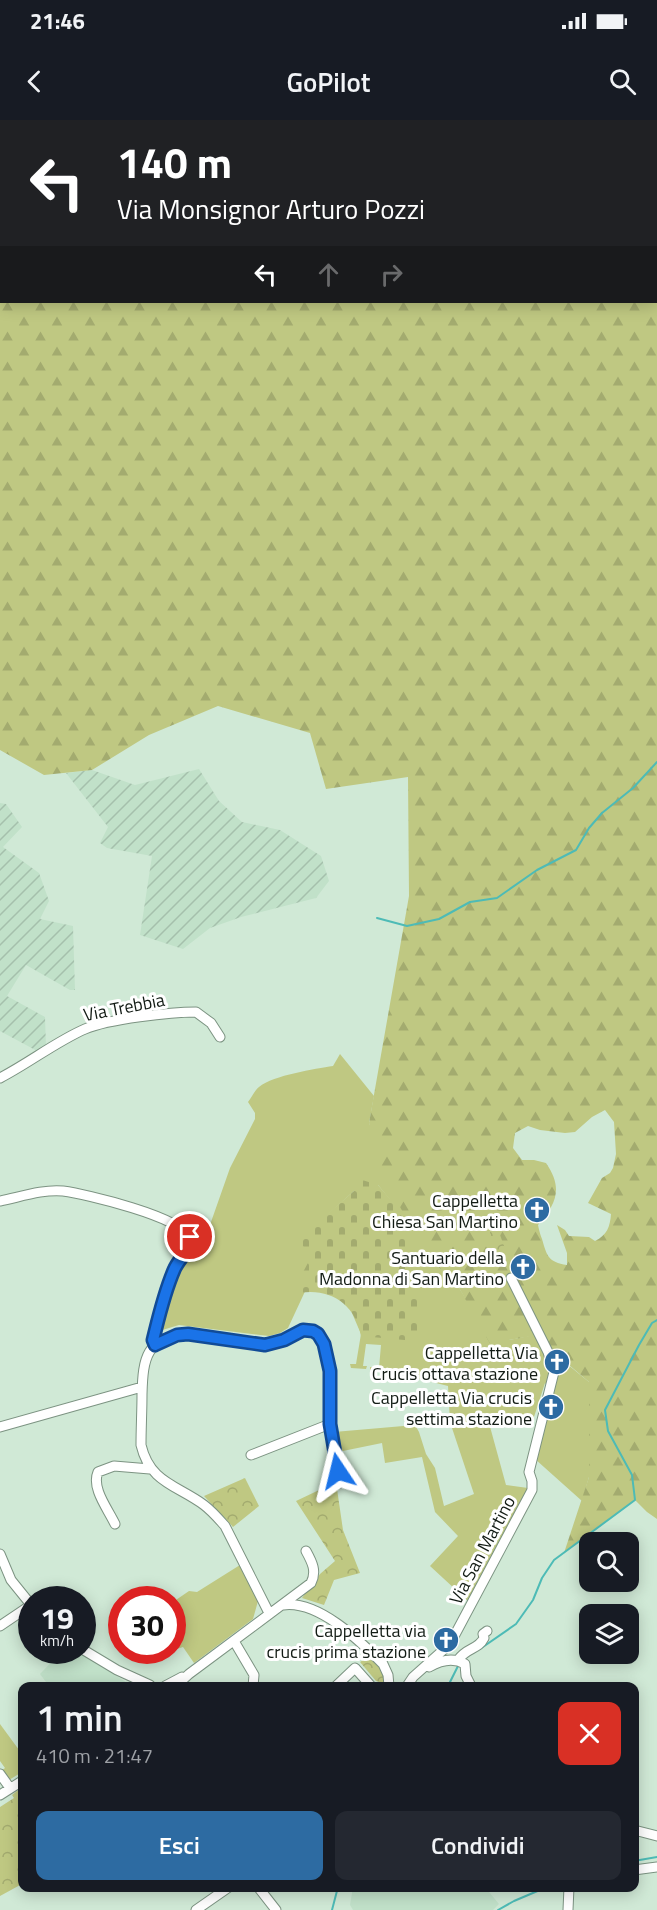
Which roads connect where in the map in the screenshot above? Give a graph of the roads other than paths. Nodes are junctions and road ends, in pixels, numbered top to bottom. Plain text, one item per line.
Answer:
1 (220, 1037) dead end
2 (0, 1077) edge
3 (0, 1202) edge
4 (512, 1278) dead end
5 (155, 1345) junction
6 (142, 1387) junction
7 (330, 1424) junction
8 (0, 1427) edge
9 (250, 1455) dead end
10 (150, 1468) junction
11 (340, 1483) dead end
12 (115, 1524) dead end
13 (306, 1551) dead end
14 (0, 1554) edge
15 (18, 1589) edge
16 (300, 1592) junction
17 (300, 1604) junction
18 (283, 1605) junction
19 (269, 1613) junction
20 (18, 1614) edge
21 (0, 1626) edge
22 (487, 1631) dead end
23 (234, 1641) junction
24 (96, 1657) edge
25 (461, 1662) junction
26 (117, 1670) junction
27 (419, 1672) junction
28 (189, 1674) junction
29 (134, 1682) edge
30 (141, 1682) edge
31 (172, 1682) edge
32 (180, 1682) edge
33 (253, 1682) edge
34 (340, 1682) edge
35 (367, 1682) edge
36 (389, 1682) edge
37 (410, 1682) edge
38 (469, 1682) edge
39 (0, 1774) edge
40 (18, 1783) edge
41 (10, 1788) junction
42 (0, 1795) edge
43 (639, 1831) edge
44 (657, 1836) edge
45 (657, 1867) edge
46 (639, 1869) edge
47 (222, 1892) edge
48 (264, 1892) edge
49 (569, 1892) edge
50 (196, 1910) edge
51 (276, 1910) edge
52 (568, 1910) edge

1 - 2 street, Via Trebbia
3 - 5 street
4 - 27 street, Via San Martino
5 - 6 street
5 - 7 street
6 - 8 street
6 - 10 street
7 - 9 street
7 - 11 street
10 - 12 street
10 - 19 street
13 - 16 street
14 - 15 street
16 - 17 street
16 - 18 street
17 - 18 street
17 - 36 street
18 - 19 street
19 - 23 street
20 - 21 street
22 - 25 street
23 - 28 street
23 - 33 street
24 - 26 street
25 - 27 street
25 - 38 street
26 - 29 street
26 - 30 street
27 - 37 street, Via San Martino
28 - 31 street
28 - 32 street
34 - 35 street
39 - 41 street
40 - 41 street
41 - 42 street
43 - 44 street
45 - 46 street
47 - 50 street
48 - 51 street
49 - 52 street

